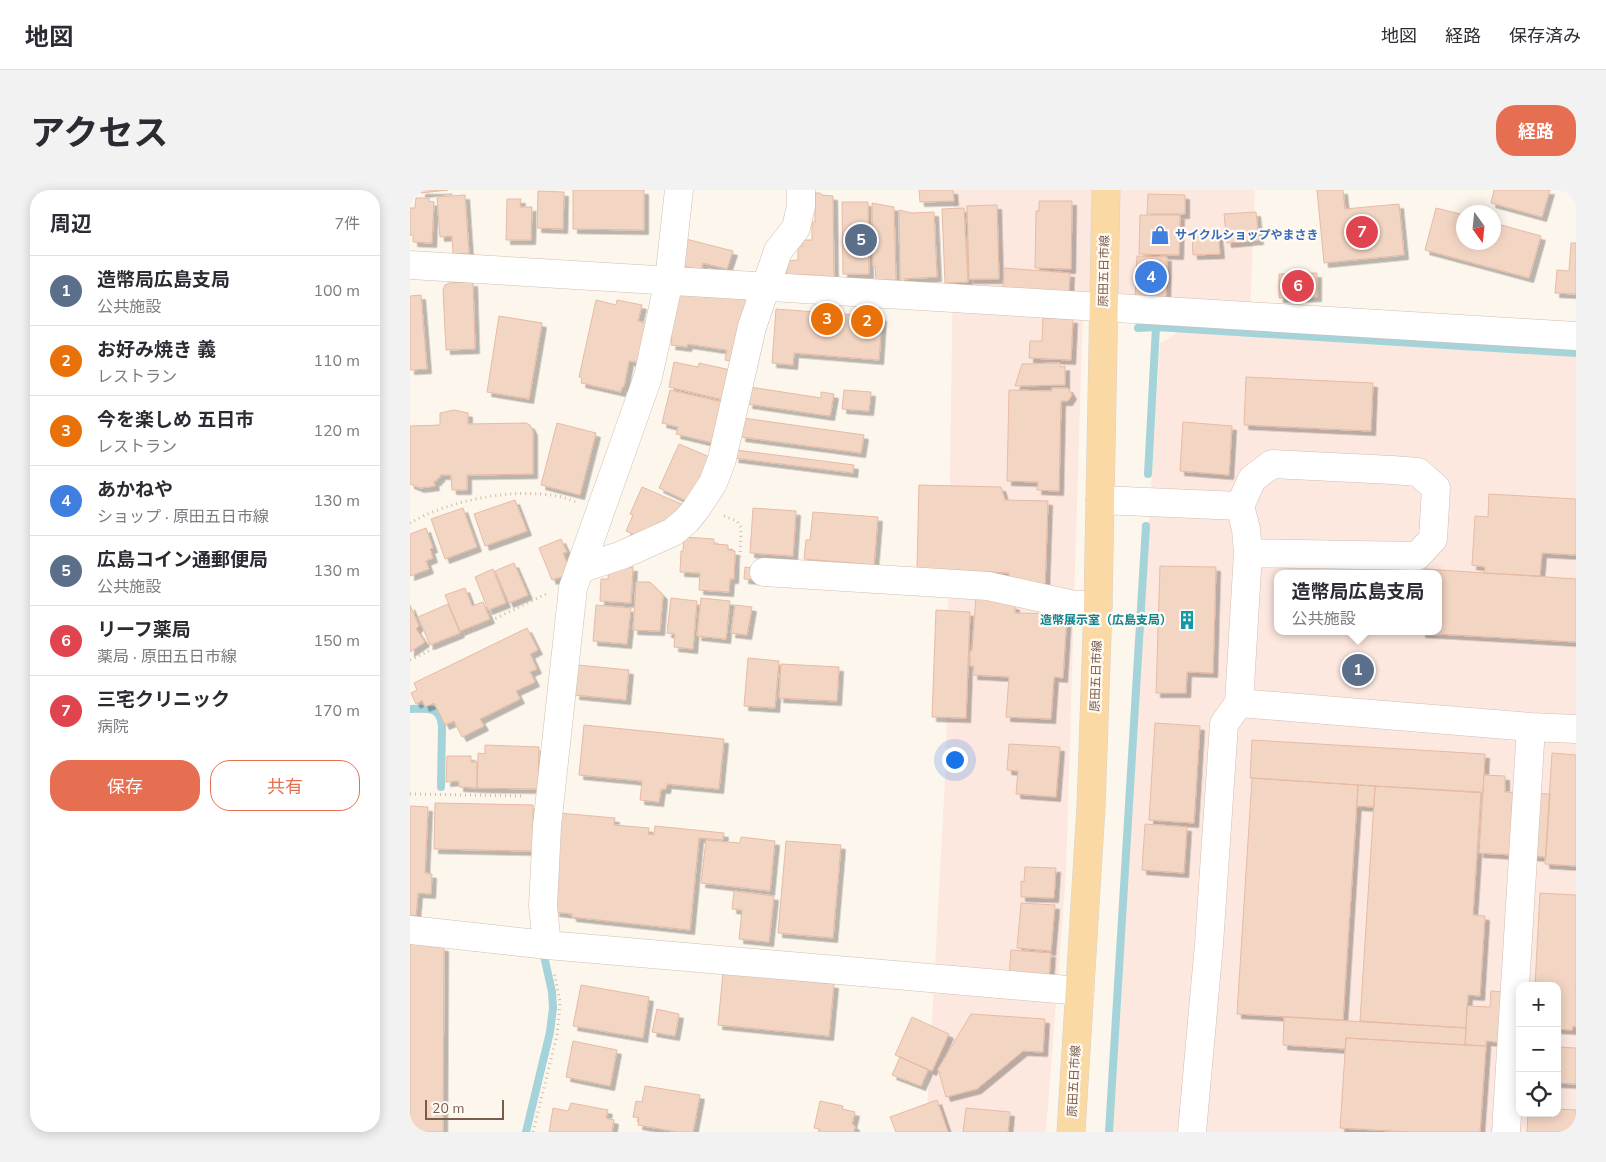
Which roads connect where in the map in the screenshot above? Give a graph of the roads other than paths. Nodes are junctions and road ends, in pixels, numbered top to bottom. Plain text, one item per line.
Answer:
1 (679, 190) edge
2 (801, 190) edge
3 (1106, 190) edge
4 (410, 265) edge
5 (669, 280) junction
6 (766, 287) junction
7 (1104, 306) junction
8 (1576, 336) edge
9 (1100, 500) junction
10 (1240, 506) junction
11 (1248, 553) junction
12 (764, 572) road end
13 (578, 574) junction
14 (1098, 605) junction
15 (1239, 703) junction
16 (1530, 728) junction
17 (1576, 729) edge
18 (410, 930) edge
19 (547, 945) junction
20 (1080, 991) junction
21 (1071, 1132) edge
22 (1192, 1132) edge
23 (1506, 1132) edge

1 - 5 street
2 - 6 street
3 - 7 main road, 原田五日市線
4 - 5 street
5 - 6 street
5 - 13 street
6 - 7 street
6 - 13 street
7 - 8 street
7 - 9 main road, 原田五日市線
9 - 10 street
9 - 14 main road, 原田五日市線
10 - 11 street
10 - 11 street
11 - 15 street
12 - 14 street
13 - 19 street
14 - 20 main road, 原田五日市線
15 - 16 street
15 - 22 street
16 - 17 street
16 - 23 street
18 - 19 street
19 - 20 street
20 - 21 main road, 原田五日市線

